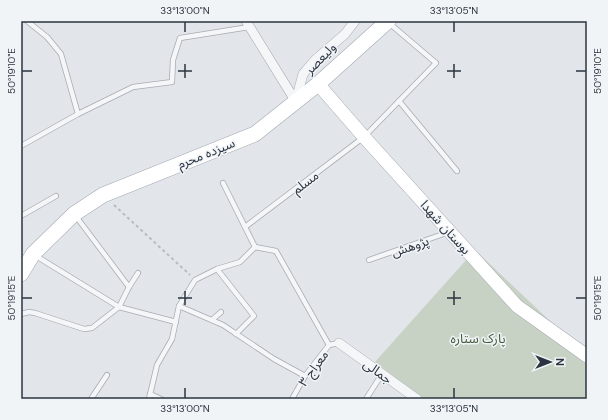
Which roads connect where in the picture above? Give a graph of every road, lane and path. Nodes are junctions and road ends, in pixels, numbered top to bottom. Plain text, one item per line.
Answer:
1 (27, 21) edge
2 (355, 21) edge
3 (388, 21) edge
4 (248, 24) edge
5 (318, 84) junction
6 (399, 101) junction
7 (296, 102) junction
8 (78, 114) junction
9 (364, 137) junction
10 (21, 146) edge
11 (457, 171) dead end
12 (224, 183) dead end
13 (102, 195) junction
14 (56, 196) dead end
15 (74, 214) junction
16 (21, 216) edge
17 (245, 227) junction
18 (450, 232) junction
19 (256, 247) junction
20 (33, 254) junction
21 (369, 260) dead end
22 (217, 269) junction
23 (138, 272) dead end
24 (21, 274) edge
25 (195, 280) junction
26 (129, 287) junction
27 (179, 306) junction
28 (119, 307) junction
29 (220, 312) dead end
30 (21, 314) edge
31 (212, 320) junction
32 (176, 322) junction
33 (236, 334) junction
34 (339, 343) joint
35 (329, 345) junction
36 (587, 356) edge
37 (382, 374) junction
38 (107, 375) dead end
39 (305, 376) junction
40 (150, 394) junction
41 (91, 399) edge
42 (149, 399) edge
43 (160, 399) edge
44 (292, 399) edge
45 (366, 399) edge
46 (418, 399) edge

1 - 8 lane
2 - 7 street, ولیعصر
3 - 5 main road, سیزده محرم
3 - 6 lane, مسلم
4 - 7 street
4 - 8 lane
5 - 7 main road, سیزده محرم
5 - 9 street, بوستان شهدا
6 - 9 lane, مسلم
6 - 11 lane
7 - 13 main road, سیزده محرم
8 - 10 lane
9 - 17 lane, مسلم
9 - 18 street, بوستان شهدا
12 - 17 lane
13 - 15 main road, سیزده محرم
13 - 25 path
14 - 16 lane
15 - 20 main road, سیزده محرم
15 - 26 lane
17 - 19 lane
18 - 21 lane, پژوهش
18 - 36 street, بوستان شهدا
19 - 22 lane
19 - 35 lane
20 - 24 main road, سیزده محرم
20 - 28 lane
22 - 25 lane
22 - 33 lane
23 - 26 lane
25 - 27 lane
26 - 28 lane
27 - 31 lane
27 - 32 lane
28 - 30 lane
28 - 32 lane
29 - 31 lane
31 - 33 lane
32 - 40 lane
33 - 39 lane
34 - 35 lane, معراج ۳
34 - 37 street, جمالی
35 - 39 lane, معراج ۳
37 - 45 lane
37 - 46 street, جمالی
38 - 41 lane
39 - 44 lane, معراج ۳
40 - 42 lane
40 - 43 lane

